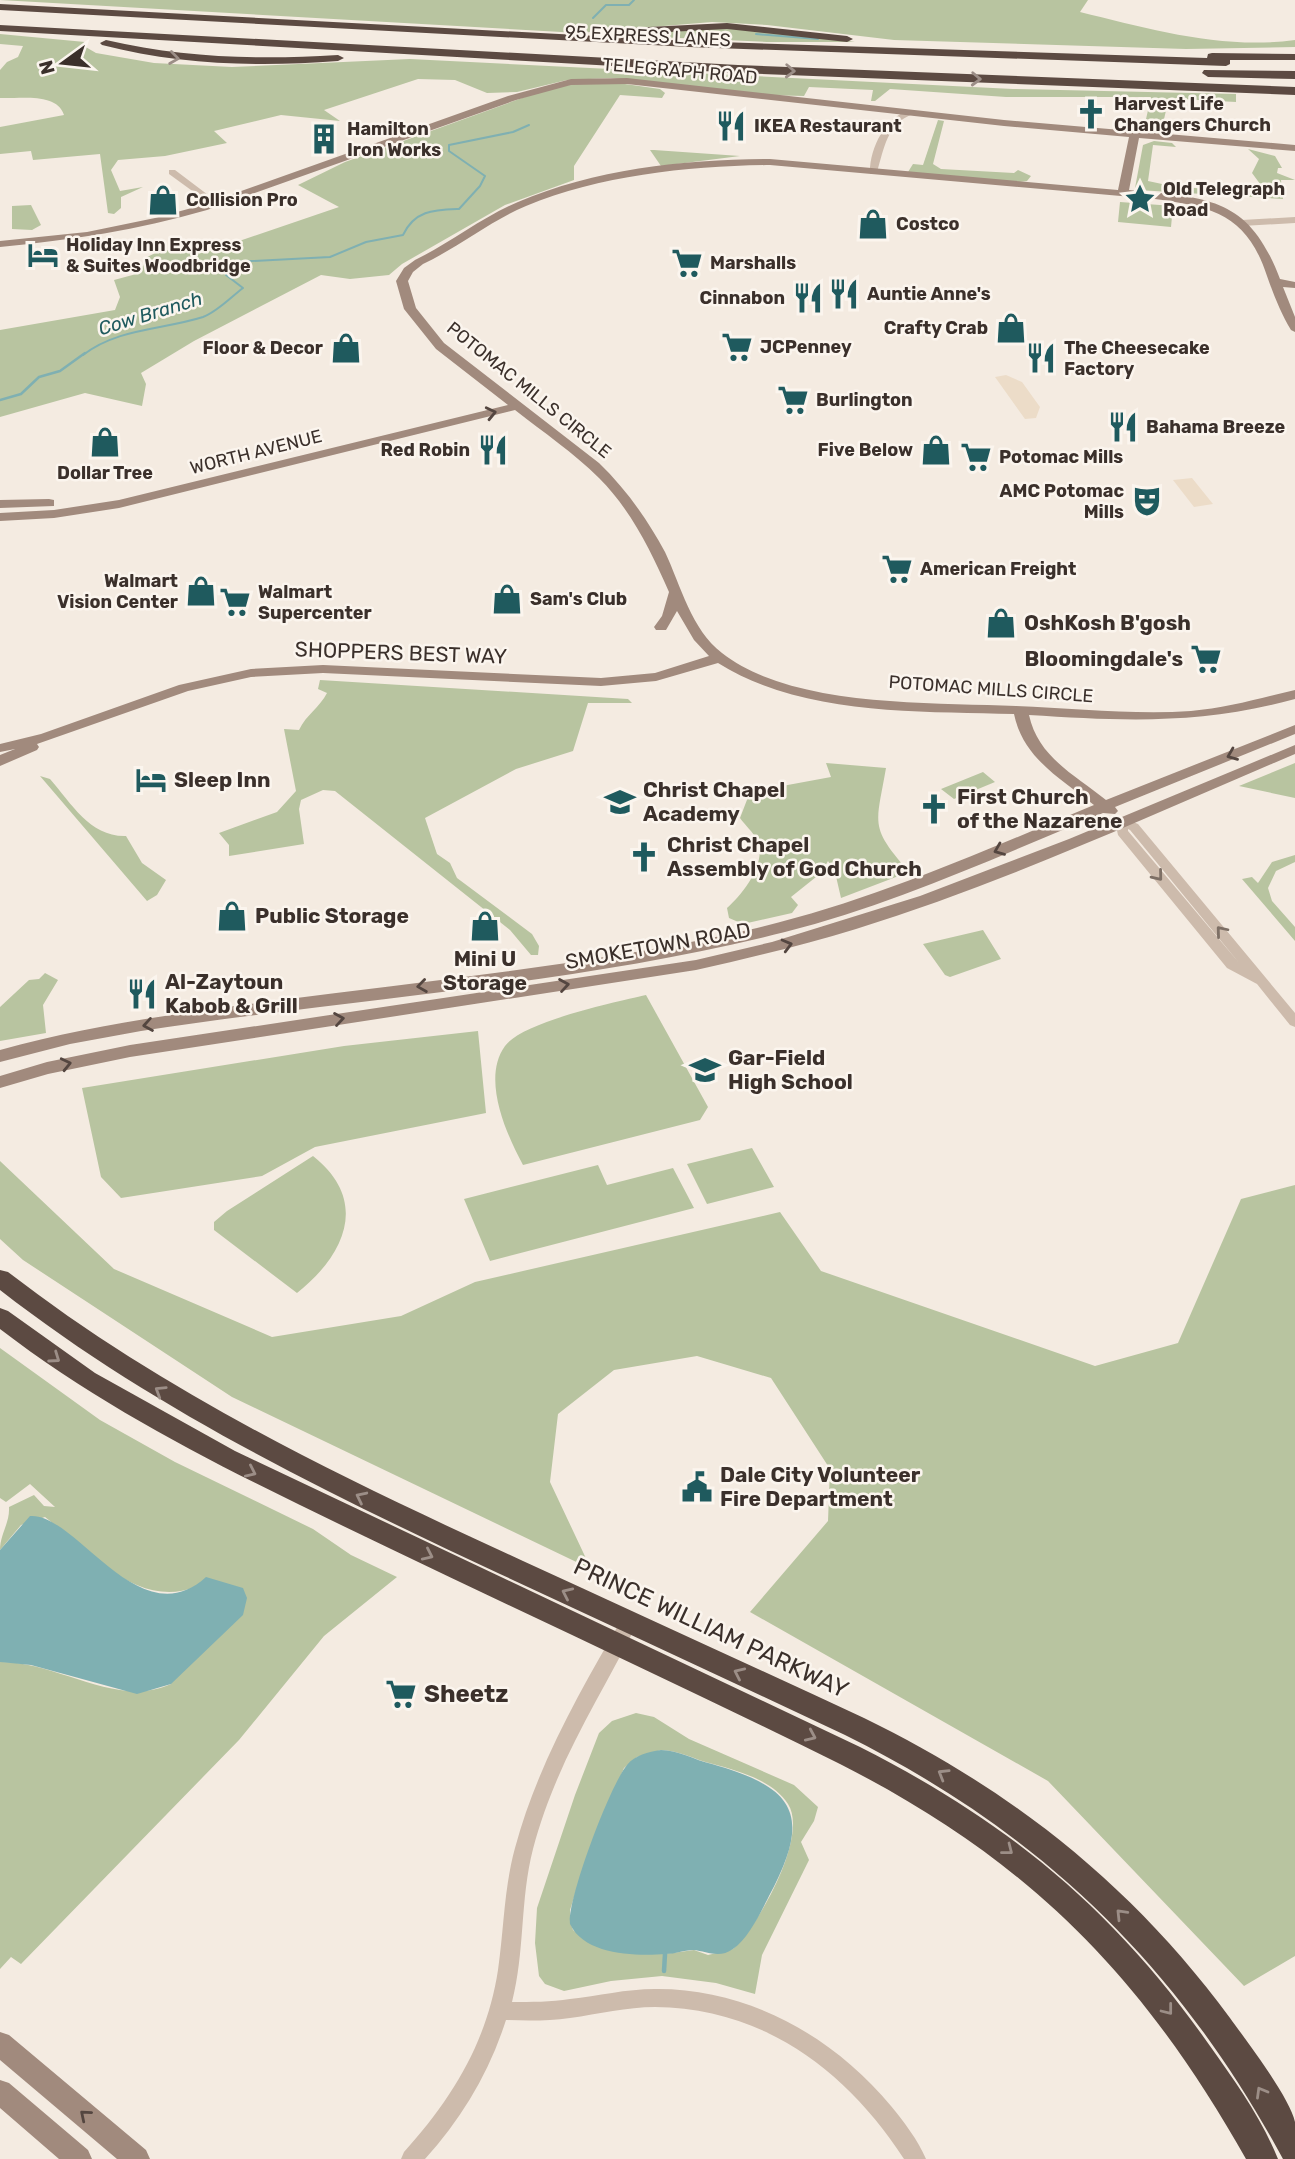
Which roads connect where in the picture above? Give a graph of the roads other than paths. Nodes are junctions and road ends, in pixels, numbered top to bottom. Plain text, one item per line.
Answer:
1 (0, 7) edge
2 (0, 20) edge
3 (169, 27) junction
4 (0, 28) edge
5 (689, 44) junction
6 (966, 49) junction
7 (1295, 49) edge
8 (1104, 53) junction
9 (477, 55) junction
10 (1295, 57) edge
11 (1295, 63) edge
12 (1295, 75) edge
13 (1295, 88) edge
14 (868, 107) junction
15 (910, 112) junction
16 (891, 121) junction
17 (1134, 135) junction
18 (1295, 148) edge
19 (172, 172) dead end
20 (873, 172) junction
21 (1123, 193) junction
22 (216, 204) junction
23 (1295, 220) edge
24 (1242, 223) junction
25 (0, 244) edge
26 (1295, 279) edge
27 (1274, 282) junction
28 (1295, 285) edge
29 (1295, 328) edge
30 (506, 397) junction
31 (518, 407) junction
32 (0, 504) edge
33 (0, 517) edge
34 (676, 591) junction
35 (661, 627) dead end
36 (719, 658) junction
37 (1295, 694) edge
38 (1020, 710) junction
39 (1295, 729) edge
40 (46, 737) junction
41 (0, 748) edge
42 (1295, 749) edge
43 (0, 761) edge
44 (1104, 806) junction
45 (1121, 821) junction
46 (689, 946) junction
47 (696, 965) junction
48 (1295, 1022) edge
49 (0, 1056) edge
50 (0, 1082) edge
51 (0, 1278) edge
52 (0, 1317) edge
53 (623, 1633) junction
54 (500, 2011) junction
55 (0, 2044) edge
56 (0, 2092) edge
57 (1295, 2151) edge
58 (79, 2159) edge
59 (137, 2159) edge
60 (411, 2159) edge
61 (916, 2159) edge
62 (1263, 2159) edge

1 - 5 highway
2 - 3 highway, 95 EXPRESS LANES
2 -> 9 highway
3 - 6 highway
3 - 12 highway, 95 EXPRESS LANES
4 - 9 highway
5 - 6 highway
5 - 11 highway
6 - 8 highway
7 - 8 highway
8 - 10 highway
9 -> 13 highway
14 - 15 street, TELEGRAPH ROAD
14 - 16 street
14 - 22 street, TELEGRAPH ROAD
15 - 16 street
15 - 17 street, TELEGRAPH ROAD
16 - 20 street
17 - 18 street, TELEGRAPH ROAD
17 - 21 street
19 - 22 street
20 - 21 street, POTOMAC MILLS CIRCLE
20 - 30 street, POTOMAC MILLS CIRCLE
21 - 24 street, POTOMAC MILLS CIRCLE
22 - 25 street, TELEGRAPH ROAD
23 - 24 street
24 - 27 street
26 - 27 street
27 - 28 street
27 - 29 street
30 - 31 street, POTOMAC MILLS CIRCLE
30 - 32 street, WORTH AVENUE
33 -> 31 street, WORTH AVENUE
31 - 34 street, POTOMAC MILLS CIRCLE
34 - 35 street
34 - 36 street, POTOMAC MILLS CIRCLE
36 - 38 street, POTOMAC MILLS CIRCLE
36 - 40 street, SHOPPERS BEST WAY
37 - 38 street, POTOMAC MILLS CIRCLE
38 - 44 street
39 -> 44 street, SMOKETOWN ROAD
40 - 41 street, SHOPPERS BEST WAY
40 - 43 street, SHOPPERS BEST WAY
42 - 45 street, SMOKETOWN ROAD
44 - 45 street
44 -> 46 street, SMOKETOWN ROAD
47 -> 45 street, SMOKETOWN ROAD
45 - 48 street
46 - 47 street
46 -> 49 street, SMOKETOWN ROAD
50 -> 47 street, SMOKETOWN ROAD
53 -> 51 highway, PRINCE WILLIAM PARKWAY
52 -> 53 highway, PRINCE WILLIAM PARKWAY
53 - 54 street
57 -> 53 highway, PRINCE WILLIAM PARKWAY
53 -> 62 highway, PRINCE WILLIAM PARKWAY
54 - 60 street
54 - 61 street
59 -> 55 street
56 - 58 street

